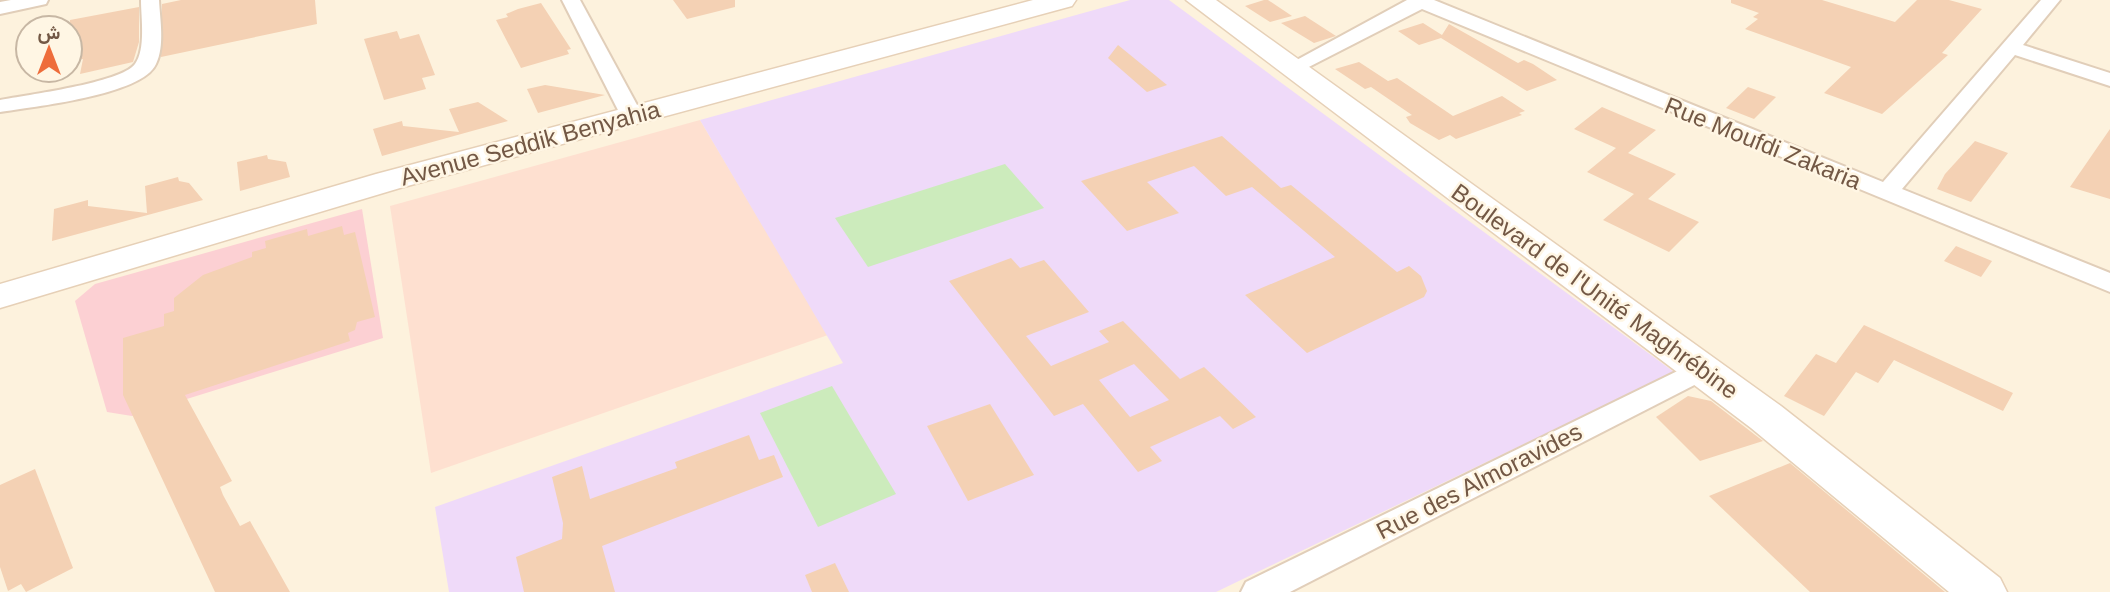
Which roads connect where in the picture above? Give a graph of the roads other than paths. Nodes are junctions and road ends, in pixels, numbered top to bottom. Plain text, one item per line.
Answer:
1 (39, 0) edge
2 (150, 0) edge
3 (571, 0) edge
4 (1063, 0) edge
5 (1199, 0) edge
6 (2051, 0) edge
7 (1421, 1) edge
8 (0, 8) edge
9 (2010, 47) junction
10 (1292, 68) junction
11 (2110, 80) edge
12 (0, 106) edge
13 (632, 116) junction
14 (1886, 193) junction
15 (2110, 283) edge
16 (0, 296) edge
17 (1700, 370) junction
18 (1258, 592) edge
19 (1983, 592) edge

1 - 8 street
2 - 12 street
3 - 13 street
4 - 13 street, Avenue Seddik Benyahia
5 - 10 street, Boulevard de l'Unité Maghrébine
6 - 9 street
7 - 10 street
7 - 14 street, Rue Moufdi Zakaria
9 - 11 street
9 - 14 street
10 - 17 street, Boulevard de l'Unité Maghrébine
13 - 16 street, Avenue Seddik Benyahia
14 - 15 street, Rue Moufdi Zakaria
17 - 18 street, Rue des Almoravides
17 - 19 street, Boulevard de l'Unité Maghrébine

